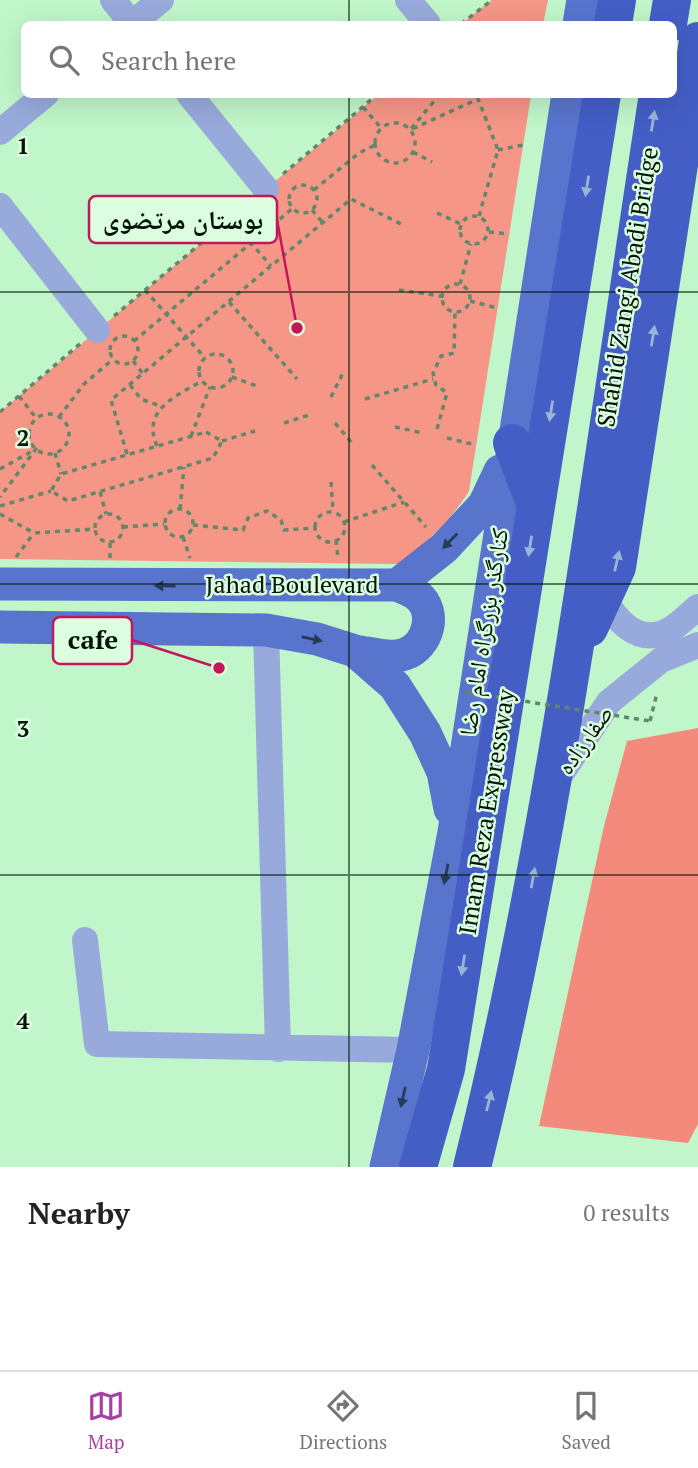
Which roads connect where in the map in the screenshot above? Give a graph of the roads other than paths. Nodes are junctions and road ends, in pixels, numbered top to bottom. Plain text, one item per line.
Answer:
1 (113, 0) edge
2 (161, 0) edge
3 (408, 0) edge
4 (583, 0) edge
5 (617, 0) edge
6 (672, 0) edge
7 (130, 21) edge
8 (136, 21) edge
9 (426, 21) edge
10 (580, 21) edge
11 (614, 21) edge
12 (668, 21) edge
13 (698, 41) edge
14 (41, 98) edge
15 (192, 98) edge
16 (567, 98) edge
17 (601, 98) edge
18 (657, 98) edge
19 (0, 132) edge
20 (266, 189) road end
21 (0, 206) edge
22 (97, 330) road end
23 (511, 447) junction
24 (7, 571) edge
25 (397, 585) junction
26 (603, 597) junction
27 (698, 607) edge
28 (0, 627) edge
29 (266, 630) junction
30 (698, 645) edge
31 (355, 651) junction
32 (570, 667) junction
33 (547, 796) junction
34 (454, 832) junction
35 (85, 940) dead end
36 (278, 1049) junction
37 (413, 1050) junction
38 (386, 1167) edge
39 (418, 1167) edge
40 (472, 1167) edge

1 - 7 street
2 - 8 street
3 - 9 street
4 - 10 main road
5 - 11 highway
6 - 12 highway
26 -> 13 highway
14 - 19 street
15 - 20 street
16 - 23 main road, کنارگذر بزرگراه امام رضا
17 -> 23 highway
32 -> 18 highway, Shahid Zangi Abadi Bridge
21 - 22 street
23 -> 25 main road, Jahad Boulevard
23 - 34 main road, کنارگذر بزرگراه امام رضا
23 -> 39 highway, Imam Reza Expressway
25 -> 24 main road, Jahad Boulevard
25 - 31 main road
26 - 27 street
26 - 32 highway
28 - 29 main road, Jahad Boulevard
29 -> 31 main road, Jahad Boulevard
29 - 36 street
30 - 33 street, صفارزاده
31 - 34 main road, Jahad Boulevard
32 - 33 highway
40 -> 33 highway
34 -> 37 main road, کنارگذر بزرگراه امام رضا
35 - 36 street
36 - 37 street
37 -> 38 main road, کنارگذر بزرگراه امام رضا

